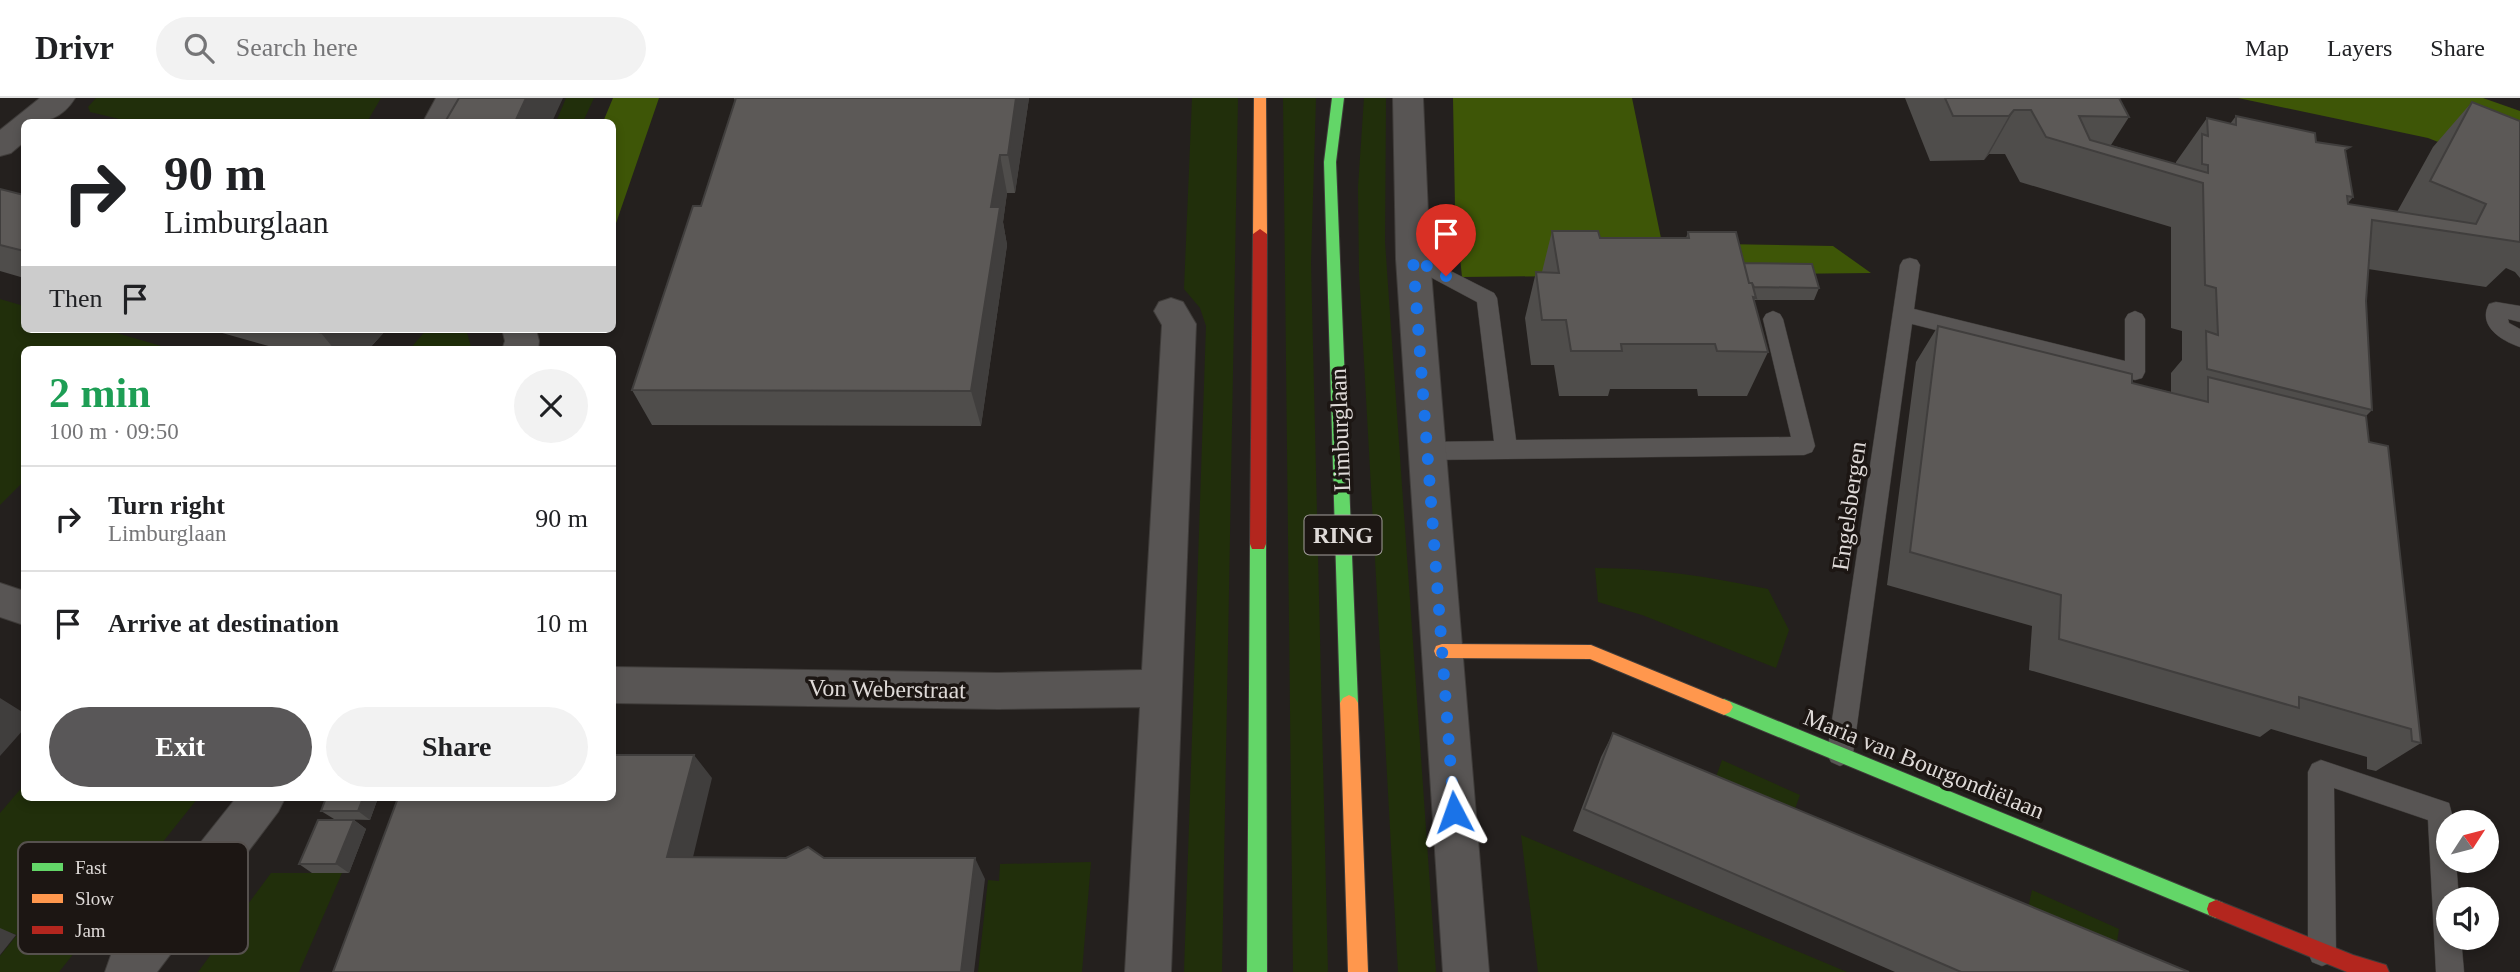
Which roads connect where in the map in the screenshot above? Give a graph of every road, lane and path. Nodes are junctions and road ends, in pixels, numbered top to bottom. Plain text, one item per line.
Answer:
1 (60, 98) edge
2 (451, 98) edge
3 (1260, 98) edge
4 (1338, 98) edge
5 (1408, 98) edge
6 (33, 119) edge
7 (440, 119) edge
8 (21, 129) edge
9 (0, 148) edge
10 (21, 155) edge
11 (1413, 259) junction
12 (1910, 264) dead end
13 (1171, 312) dead end
14 (1903, 314) junction
15 (2520, 314) edge
16 (1773, 319) dead end
17 (2136, 319) dead end
18 (2520, 340) edge
19 (1506, 449) junction
20 (1427, 451) junction
21 (0, 600) edge
22 (21, 607) edge
23 (1442, 651) junction
24 (616, 685) edge
25 (1162, 688) junction
26 (1840, 754) junction
27 (261, 801) edge
28 (229, 842) edge
29 (142, 954) edge
30 (2353, 965) edge
31 (128, 972) edge
32 (1148, 972) edge
33 (1257, 972) edge
34 (1358, 972) edge
35 (1466, 972) edge
36 (2450, 972) edge

1 - 6 street
2 - 7 street
3 - 33 main road
4 - 34 main road, Limburglaan / RING
5 - 11 street
8 - 9 street
9 - 10 street
11 - 19 lane
11 - 20 street
12 - 14 lane, Engelsbergen
13 - 25 street
14 - 17 lane
14 - 26 lane, Engelsbergen
15 - 18 lane
16 - 19 lane
19 - 20 lane
20 - 23 street
21 - 22 street
23 - 26 main road, Maria van Bourgondiëlaan
23 - 35 street
24 - 25 street, Von Weberstraat
25 - 32 street
26 - 30 main road, Maria van Bourgondiëlaan
27 - 28 street
29 - 31 street
30 - 36 lane

